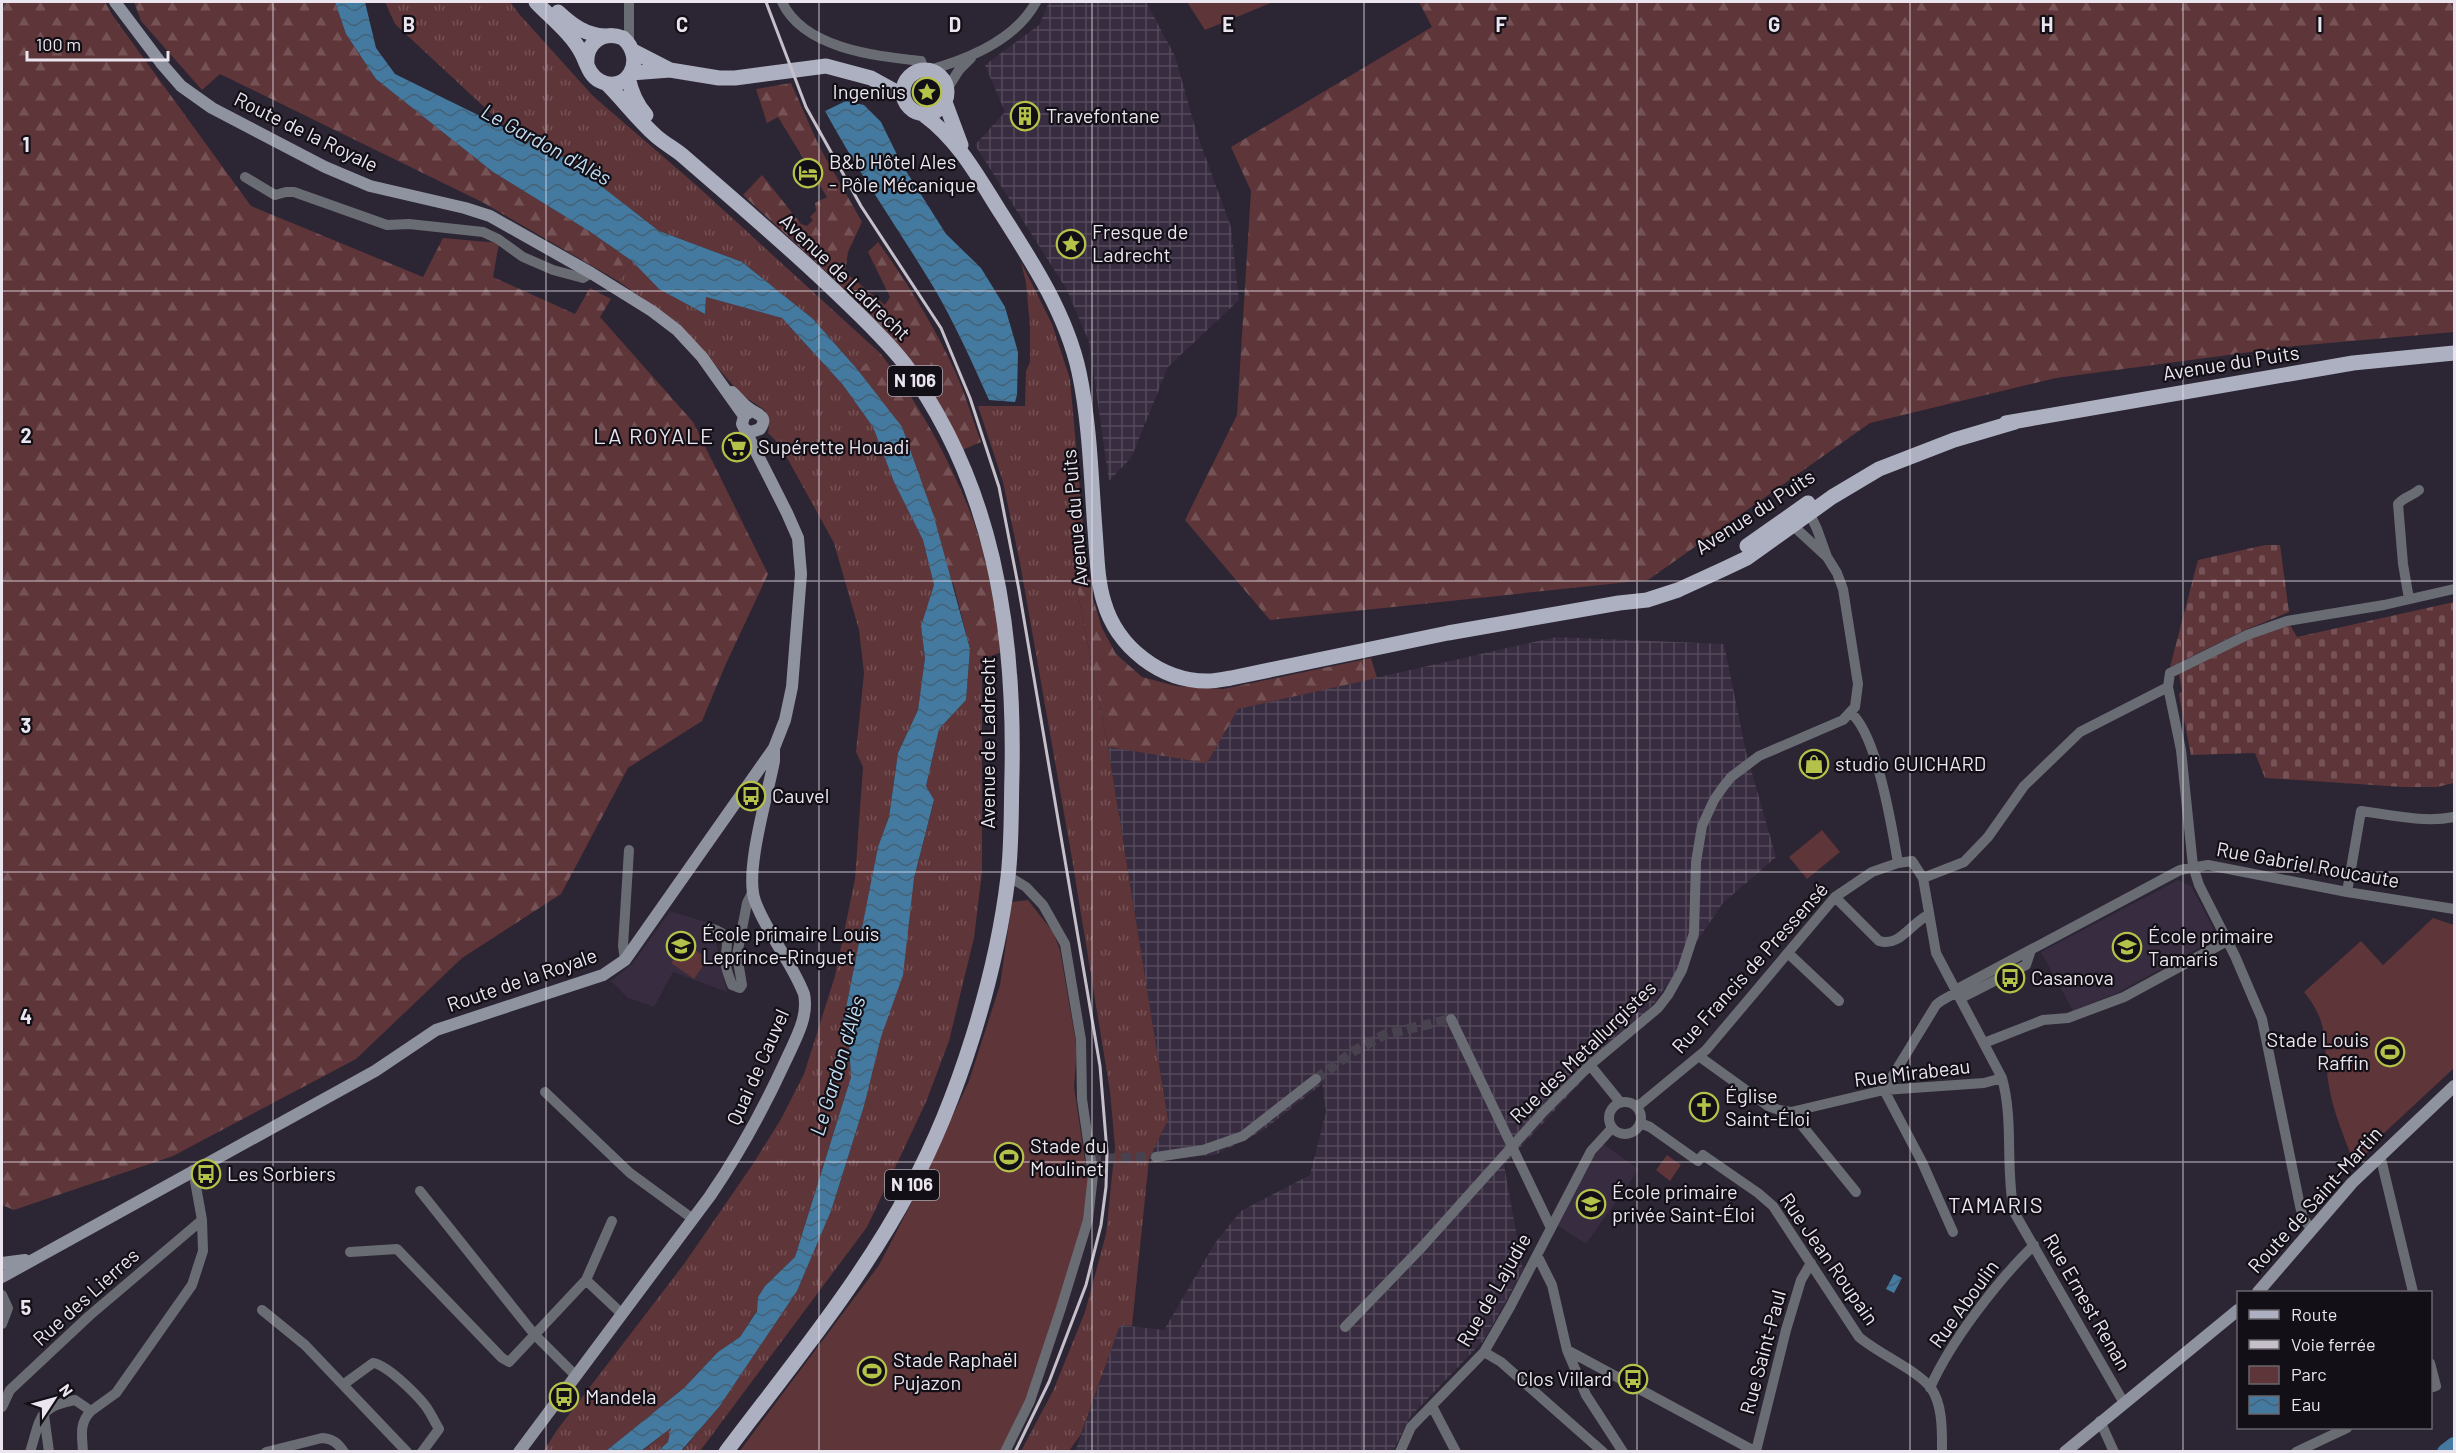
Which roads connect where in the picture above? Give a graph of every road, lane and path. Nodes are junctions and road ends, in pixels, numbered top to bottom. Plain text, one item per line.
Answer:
1 (115, 2) edge
2 (536, 2) edge
3 (547, 2) edge
4 (629, 2) edge
5 (782, 2) edge
6 (1036, 2) edge
7 (629, 21) junction
8 (610, 36) junction
9 (631, 47) junction
10 (978, 51) junction
11 (587, 65) junction
12 (670, 70) junction
13 (922, 71) junction
14 (858, 73) junction
15 (629, 75) junction
16 (607, 84) junction
17 (902, 95) junction
18 (946, 95) junction
19 (924, 115) junction
20 (680, 153) junction
21 (964, 153) junction
22 (245, 177) dead end
23 (591, 273) junction
24 (2454, 353) edge
25 (747, 413) junction
26 (752, 430) junction
27 (2419, 490) dead end
28 (1807, 509) junction
29 (1789, 522) junction
30 (1827, 557) junction
31 (2454, 589) edge
32 (2409, 599) junction
33 (2168, 687) junction
34 (1851, 713) junction
35 (774, 748) junction
36 (2454, 817) edge
37 (629, 850) dead end
38 (1898, 863) junction
39 (2193, 866) junction
40 (1008, 876) junction
41 (1923, 878) junction
42 (2347, 892) junction
43 (752, 893) junction
44 (1835, 897) junction
45 (2454, 909) edge
46 (1928, 915) junction
47 (713, 929) dead end
48 (2227, 941) junction
49 (1788, 953) junction
50 (625, 960) junction
51 (1957, 993) junction
52 (1839, 1001) dead end
53 (1451, 1019) dead end
54 (1984, 1043) junction
55 (1700, 1057) junction
56 (1590, 1065) junction
57 (2002, 1078) junction
58 (1316, 1079) tunnel mouth
59 (2454, 1086) edge
60 (1884, 1090) junction
61 (545, 1092) dead end
62 (1620, 1102) junction
63 (1636, 1107) junction
64 (1791, 1112) junction
65 (1640, 1123) junction
66 (1612, 1128) junction
67 (2380, 1155) junction
68 (1156, 1157) tunnel mouth
69 (193, 1170) junction
70 (420, 1191) dead end
71 (1856, 1192) dead end
72 (693, 1219) junction
73 (202, 1220) junction
74 (612, 1221) dead end
75 (1551, 1228) junction
76 (2312, 1230) junction
77 (1953, 1232) dead end
78 (2034, 1245) junction
79 (350, 1252) dead end
80 (1537, 1255) junction
81 (35, 1259) junction
82 (2, 1263) edge
83 (1811, 1263) junction
84 (2, 1277) edge
85 (586, 1280) junction
86 (2260, 1291) edge
87 (2414, 1291) edge
88 (2, 1295) edge
89 (262, 1310) dead end
90 (2237, 1311) edge
91 (622, 1314) junction
92 (2, 1324) edge
93 (1345, 1327) dead end
94 (534, 1334) junction
95 (1567, 1350) junction
96 (1484, 1352) junction
97 (2432, 1371) edge
98 (576, 1376) junction
99 (344, 1384) junction
100 (2432, 1387) edge
101 (1930, 1388) junction
102 (2124, 1403) junction
103 (1432, 1406) junction
104 (2, 1407) edge
105 (91, 1411) junction
106 (43, 1412) junction
107 (2100, 1421) junction
108 (2345, 1429) edge
109 (1756, 1451) edge
110 (30, 1452) edge
111 (49, 1452) edge
112 (83, 1452) edge
113 (266, 1452) edge
114 (344, 1452) edge
115 (407, 1452) edge
116 (422, 1452) edge
117 (519, 1452) edge
118 (726, 1452) edge
119 (1005, 1452) edge
120 (1400, 1452) edge
121 (1456, 1452) edge
122 (1603, 1452) edge
123 (1623, 1452) edge
124 (1942, 1452) edge
125 (2065, 1452) edge
126 (2114, 1452) edge
127 (2296, 1452) edge

1 - 23 main road, Route de la Royale
2 - 11 main road
3 - 8 main road
4 - 7 street
5 - 13 street
6 - 10 street
7 - 8 street
7 - 9 street
8 - 9 main road
8 - 11 main road
9 - 12 main road
9 - 15 main road
10 - 13 street
10 - 18 street
11 - 16 main road
12 - 14 main road
12 - 15 main road
13 - 14 main road
13 - 17 main road
13 - 18 main road
14 - 17 main road
15 - 16 main road
15 - 20 main road, Avenue de Ladrecht / N 106
16 - 20 main road, Avenue de Ladrecht / N 106
17 - 19 main road
18 - 19 main road
18 - 21 main road, Avenue du Puits
19 - 21 main road, Avenue du Puits
20 - 40 main road, Avenue de Ladrecht / N 106
21 - 29 main road, Avenue du Puits
22 - 23 street
23 - 25 main road, Route de la Royale
24 - 28 main road, Avenue du Puits
25 - 26 main road
25 - 26 main road
26 - 35 main road, Route de la Royale
27 - 32 street
28 - 29 main road, Avenue du Puits
28 - 30 street
29 - 30 street
30 - 34 street
31 - 32 street
32 - 33 street
33 - 39 street
33 - 41 street
34 - 38 street
34 - 56 street, Rue des Metallurgistes
35 - 43 main road, Quai de Cauvel
35 - 50 main road, Route de la Royale
36 - 42 street
37 - 50 street
38 - 41 street
38 - 44 street, Rue Francis de Pressensé
39 - 42 street, Rue Gabriel Roucaute
39 - 48 street
39 - 51 street, Rue Gabriel Roucaute
40 - 118 main road, N 106
40 - 119 street
41 - 46 street, Rue Ernest Renan
42 - 45 street, Rue Gabriel Roucaute
43 - 47 street
43 - 72 main road, Quai de Cauvel
44 - 46 street
44 - 49 street, Rue Francis de Pressensé
46 - 51 street, Rue Ernest Renan
48 - 54 street
48 - 76 street
49 - 52 street
49 - 55 street, Rue Francis de Pressensé
50 - 69 main road, Route de la Royale
51 - 54 street, Rue Ernest Renan
51 - 60 street, Rue Gabriel Roucaute
53 - 75 street
54 - 57 street, Rue Ernest Renan
55 - 63 street, Rue Francis de Pressensé
55 - 64 street
56 - 62 street
56 - 93 street, Rue des Metallurgistes
57 - 60 street, Rue Mirabeau
57 - 78 street, Rue Ernest Renan
58 - 68 street
59 - 67 main road, Route de Saint-Martin
60 - 64 street, Rue Mirabeau
60 - 77 street
61 - 72 street
62 - 63 street
62 - 66 street
63 - 65 street
64 - 71 street
65 - 66 street
65 - 83 street, Rue Jean Roupain
66 - 75 street
67 - 76 main road, Route de Saint-Martin
67 - 87 street
69 - 73 street
69 - 81 main road, Route de la Royale
70 - 94 street
72 - 91 main road, Quai de Cauvel
73 - 104 street, Rue des Lierres
73 - 105 street
74 - 85 street
75 - 80 street, Rue de Lajudie
76 - 86 main road, Route de Saint-Martin
78 - 101 street, Rue Aboulin
78 - 102 street, Rue Ernest Renan
79 - 94 street
80 - 95 street
80 - 96 street, Rue de Lajudie
81 - 82 main road, Route de la Royale
81 - 84 main road, Route de la Royale
83 - 101 street, Rue Jean Roupain
83 - 109 street, Rue Saint-Paul
85 - 91 street
85 - 94 street
88 - 92 street
89 - 99 street
90 - 102 main road
91 - 98 main road, Quai de Cauvel
94 - 98 street
95 - 109 street
95 - 123 street
96 - 103 street, Rue de Lajudie
96 - 122 street
97 - 100 street
98 - 117 main road, Quai de Cauvel
99 - 115 street
99 - 116 street
101 - 124 street
102 - 107 main road
103 - 120 street, Rue de Lajudie
103 - 121 street
105 - 106 street
105 - 112 street
106 - 110 street
106 - 111 street
107 - 125 main road
107 - 126 street
108 - 127 street
113 - 114 street

